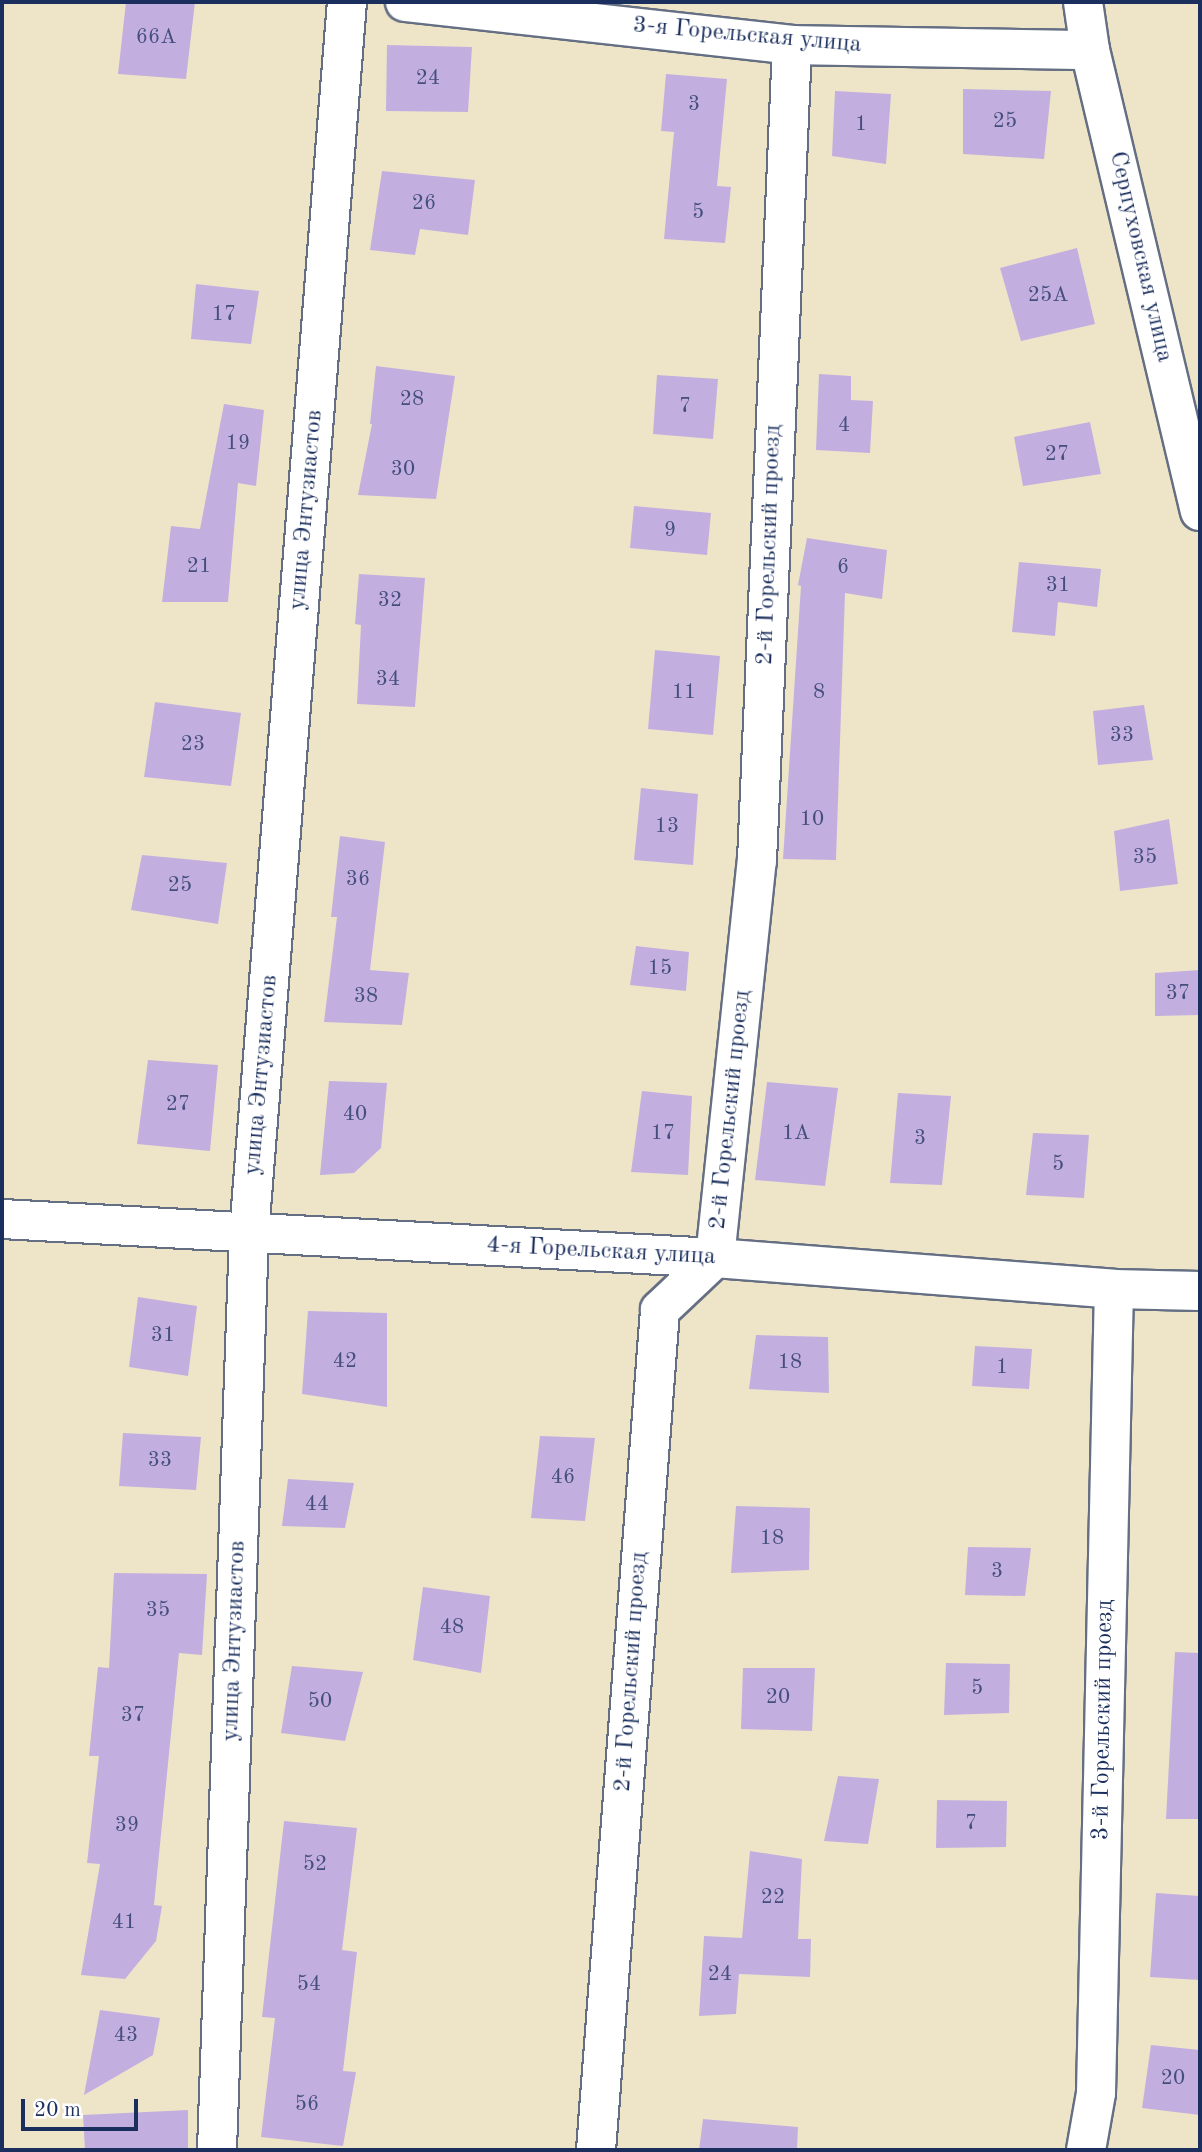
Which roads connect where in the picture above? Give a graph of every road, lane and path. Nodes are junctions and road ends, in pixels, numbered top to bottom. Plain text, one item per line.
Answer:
1 (347, 2) edge
2 (405, 2) edge
3 (1083, 2) edge
4 (792, 45) junction
5 (1090, 50) junction
6 (1200, 511) edge
7 (2, 1219) edge
8 (249, 1233) junction
9 (715, 1258) junction
10 (1114, 1289) junction
11 (1200, 1291) edge
12 (217, 2150) edge
13 (596, 2150) edge
14 (1086, 2150) edge

1 - 8 street, улица Энтузиастов
2 - 4 street, 3-я Горельская улица
3 - 5 street, Серпуховская улица
4 - 5 street, 3-я Горельская улица
4 - 9 street, 2-й Горельский проезд
5 - 6 street, Серпуховская улица
7 - 8 street, 4-я Горельская улица
8 - 9 street, 4-я Горельская улица
8 - 12 street, улица Энтузиастов
9 - 10 street, 4-я Горельская улица
9 - 13 street, 2-й Горельский проезд
10 - 11 street, 4-я Горельская улица
10 - 14 street, 3-й Горельский проезд

